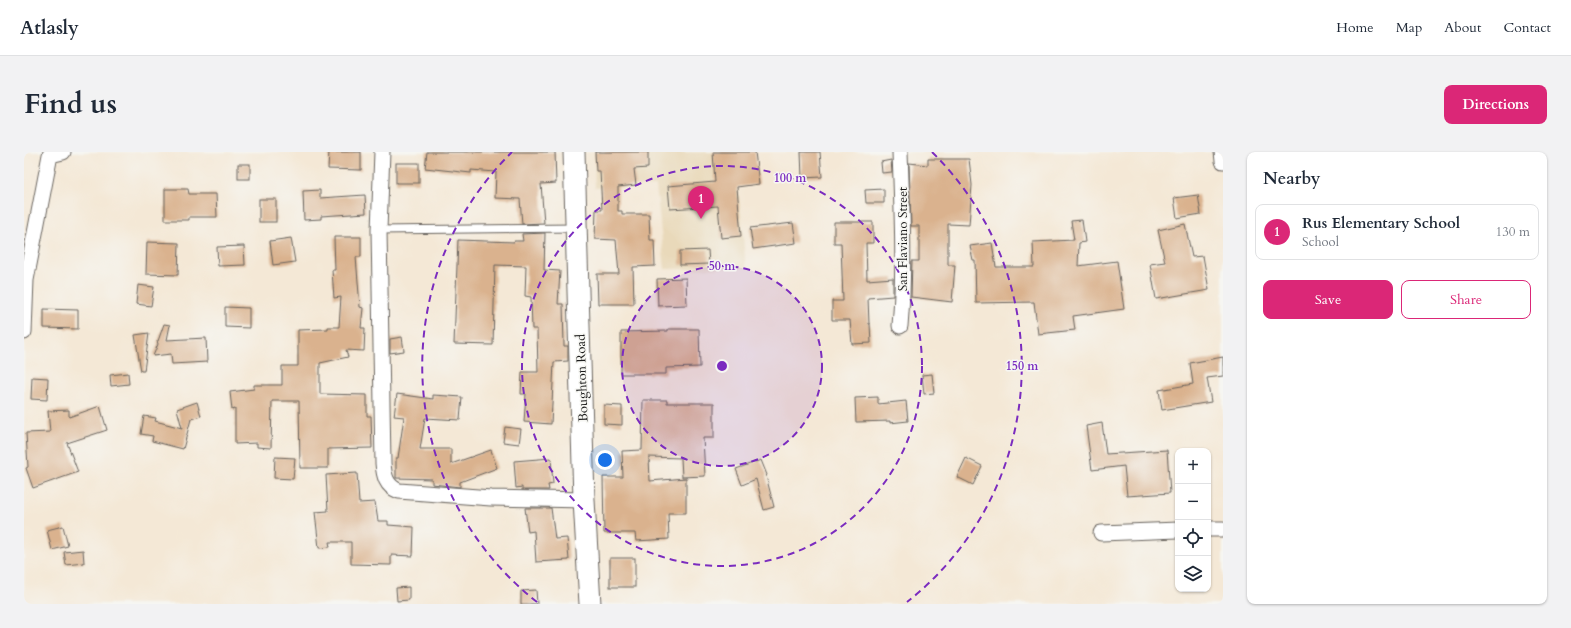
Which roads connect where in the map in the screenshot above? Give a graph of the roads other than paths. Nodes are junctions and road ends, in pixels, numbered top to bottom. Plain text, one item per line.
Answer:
1 (63, 152) edge
2 (382, 152) edge
3 (574, 152) edge
4 (900, 152) edge
5 (1222, 152) edge
6 (1223, 161) edge
7 (576, 228) junction
8 (379, 230) junction
9 (900, 326) dead end
10 (24, 332) edge
11 (584, 500) junction
12 (1211, 529) edge
13 (1223, 529) edge
14 (1175, 530) edge
15 (1101, 533) dead end
16 (590, 604) edge

1 - 10 street
2 - 8 street
3 - 7 main road, Boughton Road
4 - 9 street, San Flaviano Street
5 - 6 street
7 - 8 lane
7 - 11 main road, Boughton Road
8 - 11 street
11 - 16 main road, Boughton Road
12 - 13 street
14 - 15 street

